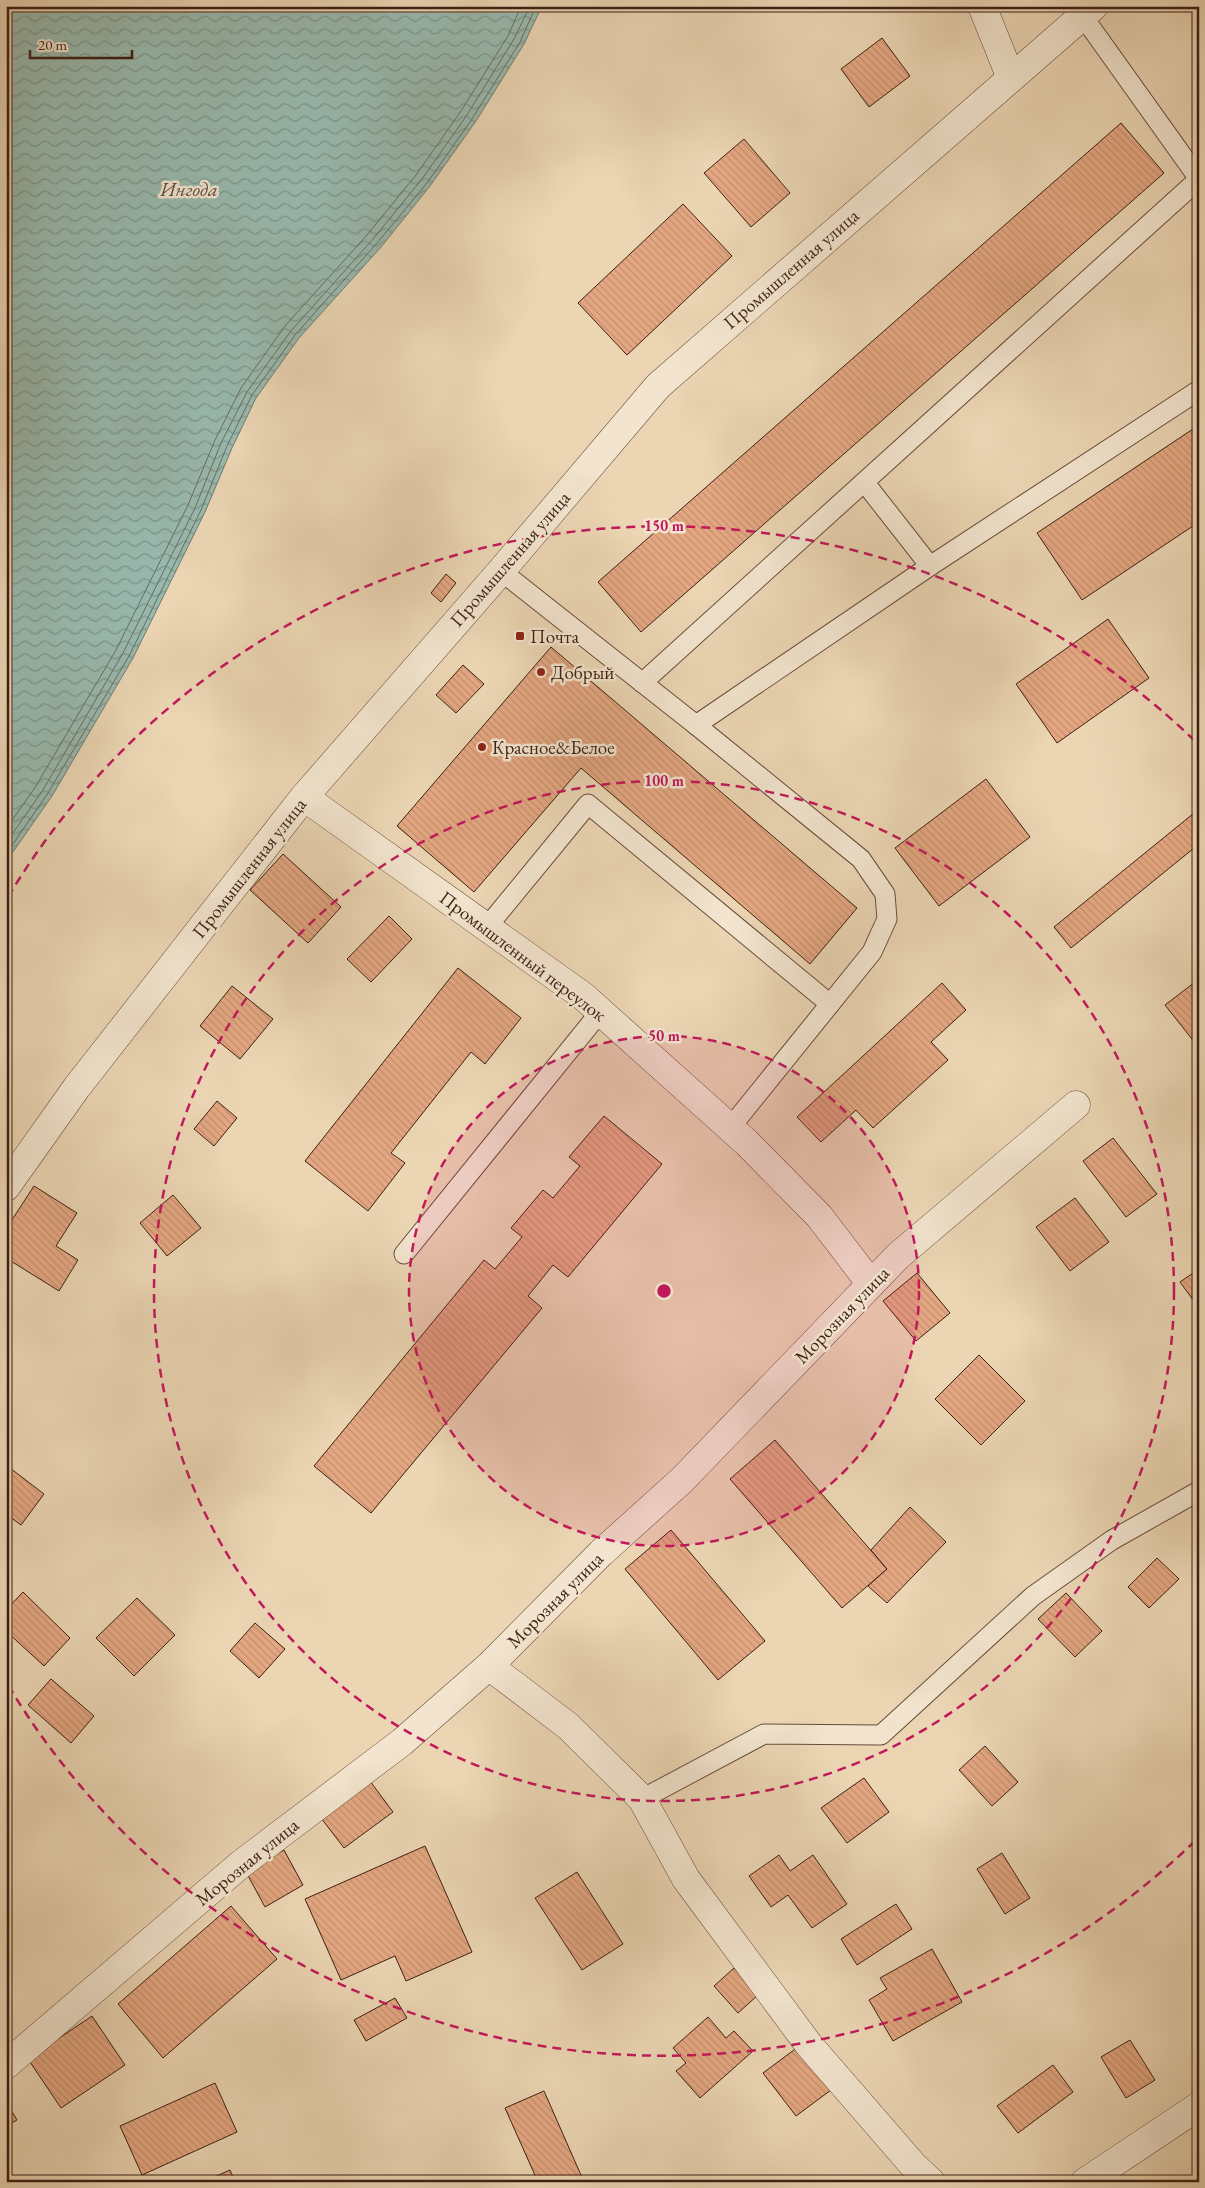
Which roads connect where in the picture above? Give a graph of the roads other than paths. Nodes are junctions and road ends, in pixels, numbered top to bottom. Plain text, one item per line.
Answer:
1 (982, 6) edge
2 (1088, 11) edge
3 (1011, 78) junction
4 (1199, 390) edge
5 (865, 483) junction
6 (930, 566) junction
7 (501, 571) junction
8 (642, 683) junction
9 (696, 725) junction
10 (304, 797) junction
11 (487, 927) junction
12 (830, 1004) junction
13 (601, 1011) junction
14 (1076, 1105) dead end
15 (730, 1128) junction
16 (6, 1187) edge
17 (404, 1254) dead end
18 (871, 1284) junction
19 (1199, 1491) edge
20 (490, 1666) junction
21 (642, 1799) junction
22 (6, 2065) edge
23 (1199, 2106) edge
24 (931, 2182) edge
25 (1084, 2182) edge

1 - 3 street
2 - 3 street, Промышленная улица
2 - 5 lane
3 - 7 street, Промышленная улица
4 - 6 lane
5 - 6 lane
5 - 8 lane
6 - 9 lane
7 - 8 lane
7 - 10 street, Промышленная улица
8 - 9 lane
9 - 12 lane
10 - 11 street, Промышленный переулок
10 - 16 street, Промышленная улица
11 - 12 lane
11 - 13 street, Промышленный переулок
12 - 15 lane
13 - 15 street, Промышленный переулок
13 - 17 lane
14 - 18 street, Морозная улица
15 - 18 street, Промышленный переулок
18 - 20 street, Морозная улица
19 - 21 lane
20 - 21 street
20 - 22 street, Морозная улица
21 - 24 street
23 - 25 street

